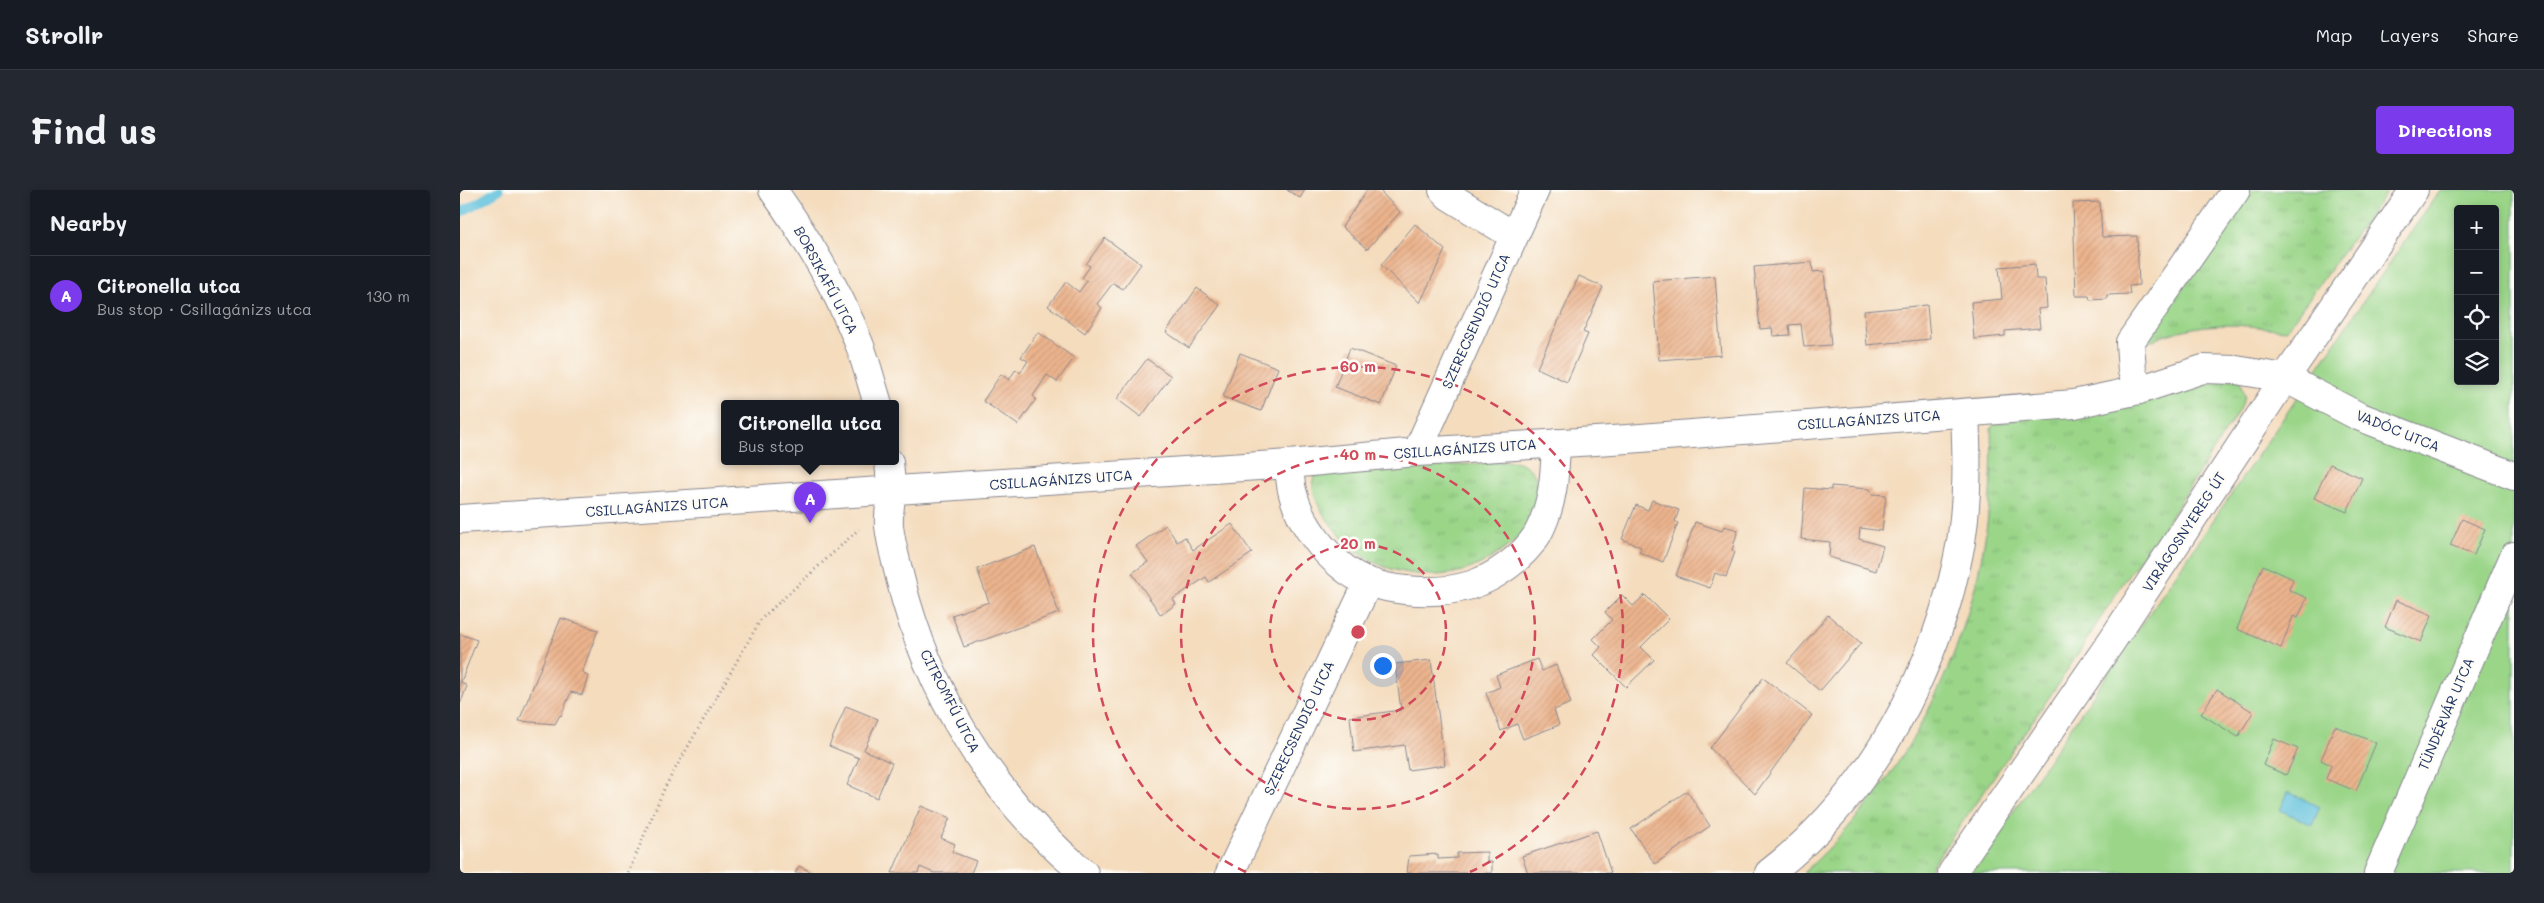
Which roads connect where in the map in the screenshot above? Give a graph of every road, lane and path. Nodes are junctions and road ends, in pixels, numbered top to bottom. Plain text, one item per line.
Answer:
1 (773, 190) edge
2 (1442, 190) edge
3 (1535, 190) edge
4 (2236, 190) edge
5 (2414, 190) edge
6 (1514, 236) junction
7 (2285, 378) junction
8 (2139, 390) junction
9 (877, 400) edge
10 (1965, 413) junction
11 (1556, 443) junction
12 (1417, 452) junction
13 (1288, 464) junction
14 (889, 465) edge
15 (2514, 476) edge
16 (891, 492) junction
17 (460, 519) edge
18 (862, 527) dead end
19 (2514, 556) edge
20 (1368, 583) junction
21 (628, 873) edge
22 (1084, 873) edge
23 (1230, 873) edge
24 (1769, 873) edge
25 (1952, 873) edge
26 (2378, 873) edge

1 - 9 street, BORSIKAFŰ UTCA
2 - 6 street
3 - 6 street, SZERECSENDIÓ UTCA
4 - 8 street
5 - 7 street, VIRÁGOSNYEREG ÚT
6 - 12 street, SZERECSENDIÓ UTCA
7 - 8 street, CSILLAGÁNIZS UTCA
7 - 15 street, VADÓC UTCA
7 - 25 street, VIRÁGOSNYEREG ÚT
8 - 10 street, CSILLAGÁNIZS UTCA
10 - 11 street, CSILLAGÁNIZS UTCA
10 - 24 street
11 - 12 street, CSILLAGÁNIZS UTCA
11 - 20 street
12 - 13 street, CSILLAGÁNIZS UTCA
13 - 16 street, CSILLAGÁNIZS UTCA
13 - 20 street
14 - 16 street
16 - 17 street, CSILLAGÁNIZS UTCA
16 - 22 street, CITROMFŰ UTCA
18 - 21 path
19 - 26 street, TÜNDÉRVÁR UTCA
20 - 23 street, SZERECSENDIÓ UTCA

